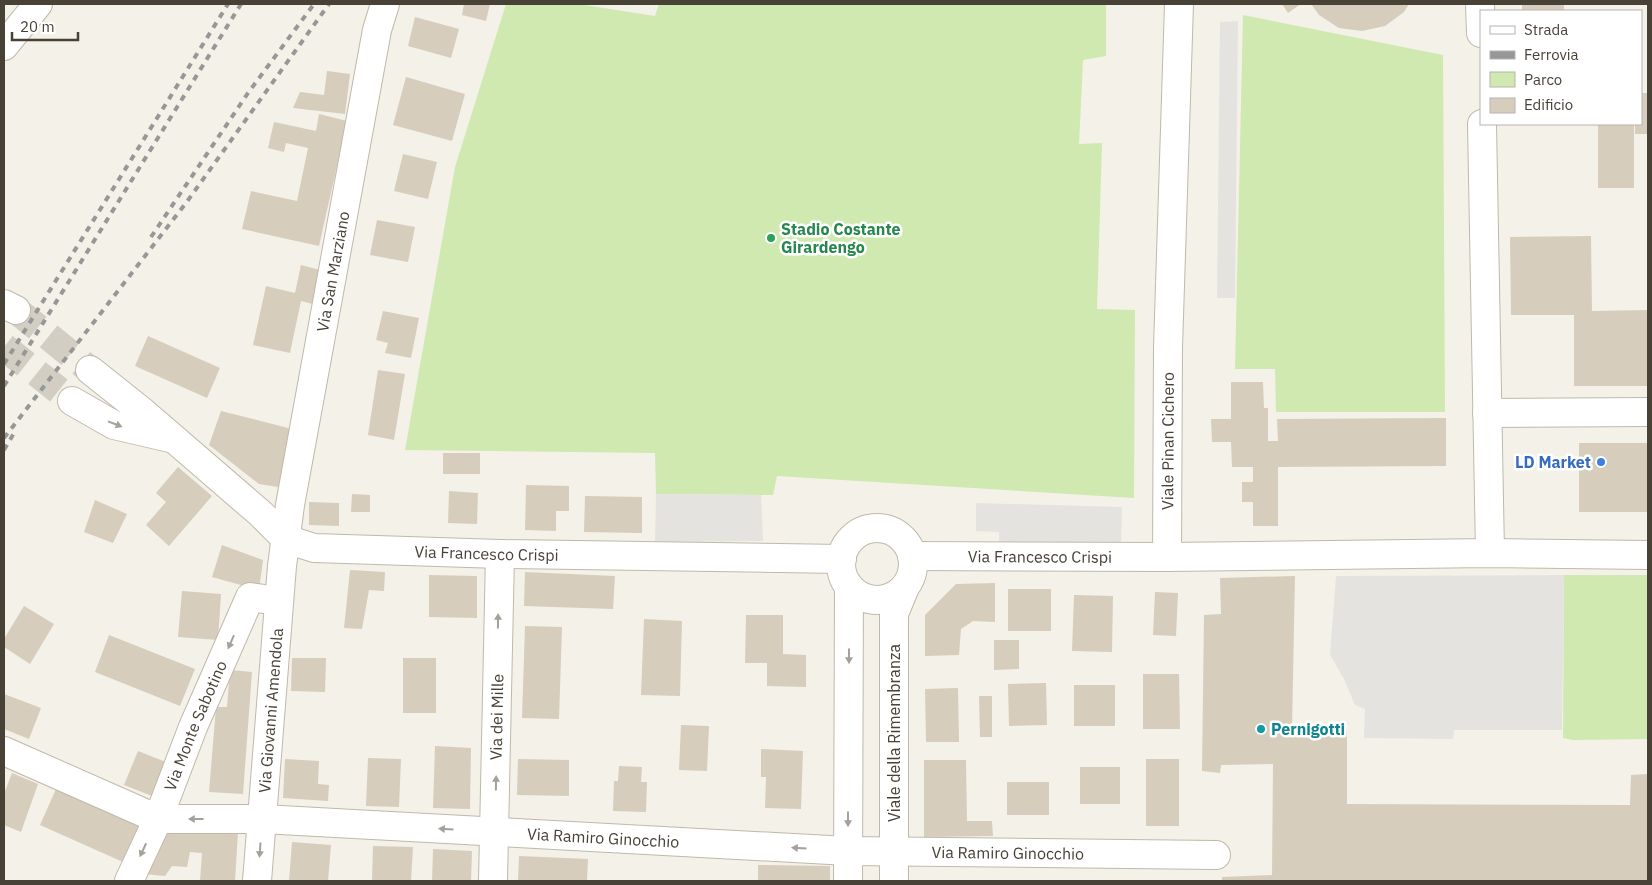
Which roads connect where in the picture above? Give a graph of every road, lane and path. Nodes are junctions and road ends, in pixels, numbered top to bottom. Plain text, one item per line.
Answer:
1 (38, 4) edge
2 (385, 4) edge
3 (1179, 4) edge
4 (4, 46) edge
5 (1482, 125) edge
6 (90, 370) tunnel mouth
7 (72, 401) tunnel mouth
8 (1648, 412) edge
9 (1487, 413) junction
10 (172, 438) junction
11 (286, 540) junction
12 (1490, 553) junction
13 (500, 554) junction
14 (1648, 555) edge
15 (912, 556) junction
16 (1167, 556) junction
17 (842, 559) junction
18 (849, 586) junction
19 (905, 587) junction
20 (279, 601) junction
21 (4, 751) edge
22 (158, 819) junction
23 (262, 819) junction
24 (495, 832) junction
25 (848, 851) junction
26 (894, 851) junction
27 (1216, 855) dead end
28 (129, 881) edge
29 (257, 881) edge
30 (493, 881) edge
31 (848, 881) edge
32 (894, 881) edge

1 - 4 street
2 - 11 street, Via San Marziano
3 - 16 street, Viale Pinan Cichero
5 - 9 street
6 - 10 street
7 -> 10 street
8 - 9 street
9 - 12 street
10 - 11 street
11 - 13 street, Via Francesco Crispi
11 - 20 street, Via Giovanni Amendola
12 - 14 street
12 - 16 street
13 - 17 street, Via Francesco Crispi
24 -> 13 street, Via dei Mille
15 - 16 street, Via Francesco Crispi
15 - 17 street
15 - 19 street
17 - 18 street
18 - 19 street
18 -> 25 street
19 - 26 street, Viale della Rimembranza
20 -> 22 street, Via Monte Sabotino
20 - 23 street, Via Giovanni Amendola
21 - 22 street, Via Ramiro Ginocchio
23 -> 22 street, Via Ramiro Ginocchio
22 -> 28 street, Via Monte Sabotino
24 -> 23 street, Via Ramiro Ginocchio
23 -> 29 street, Via Giovanni Amendola
25 -> 24 street, Via Ramiro Ginocchio
24 - 30 street, Via dei Mille
25 - 26 street, Via Ramiro Ginocchio
25 - 31 street
26 - 27 street, Via Ramiro Ginocchio
26 - 32 street, Viale della Rimembranza

